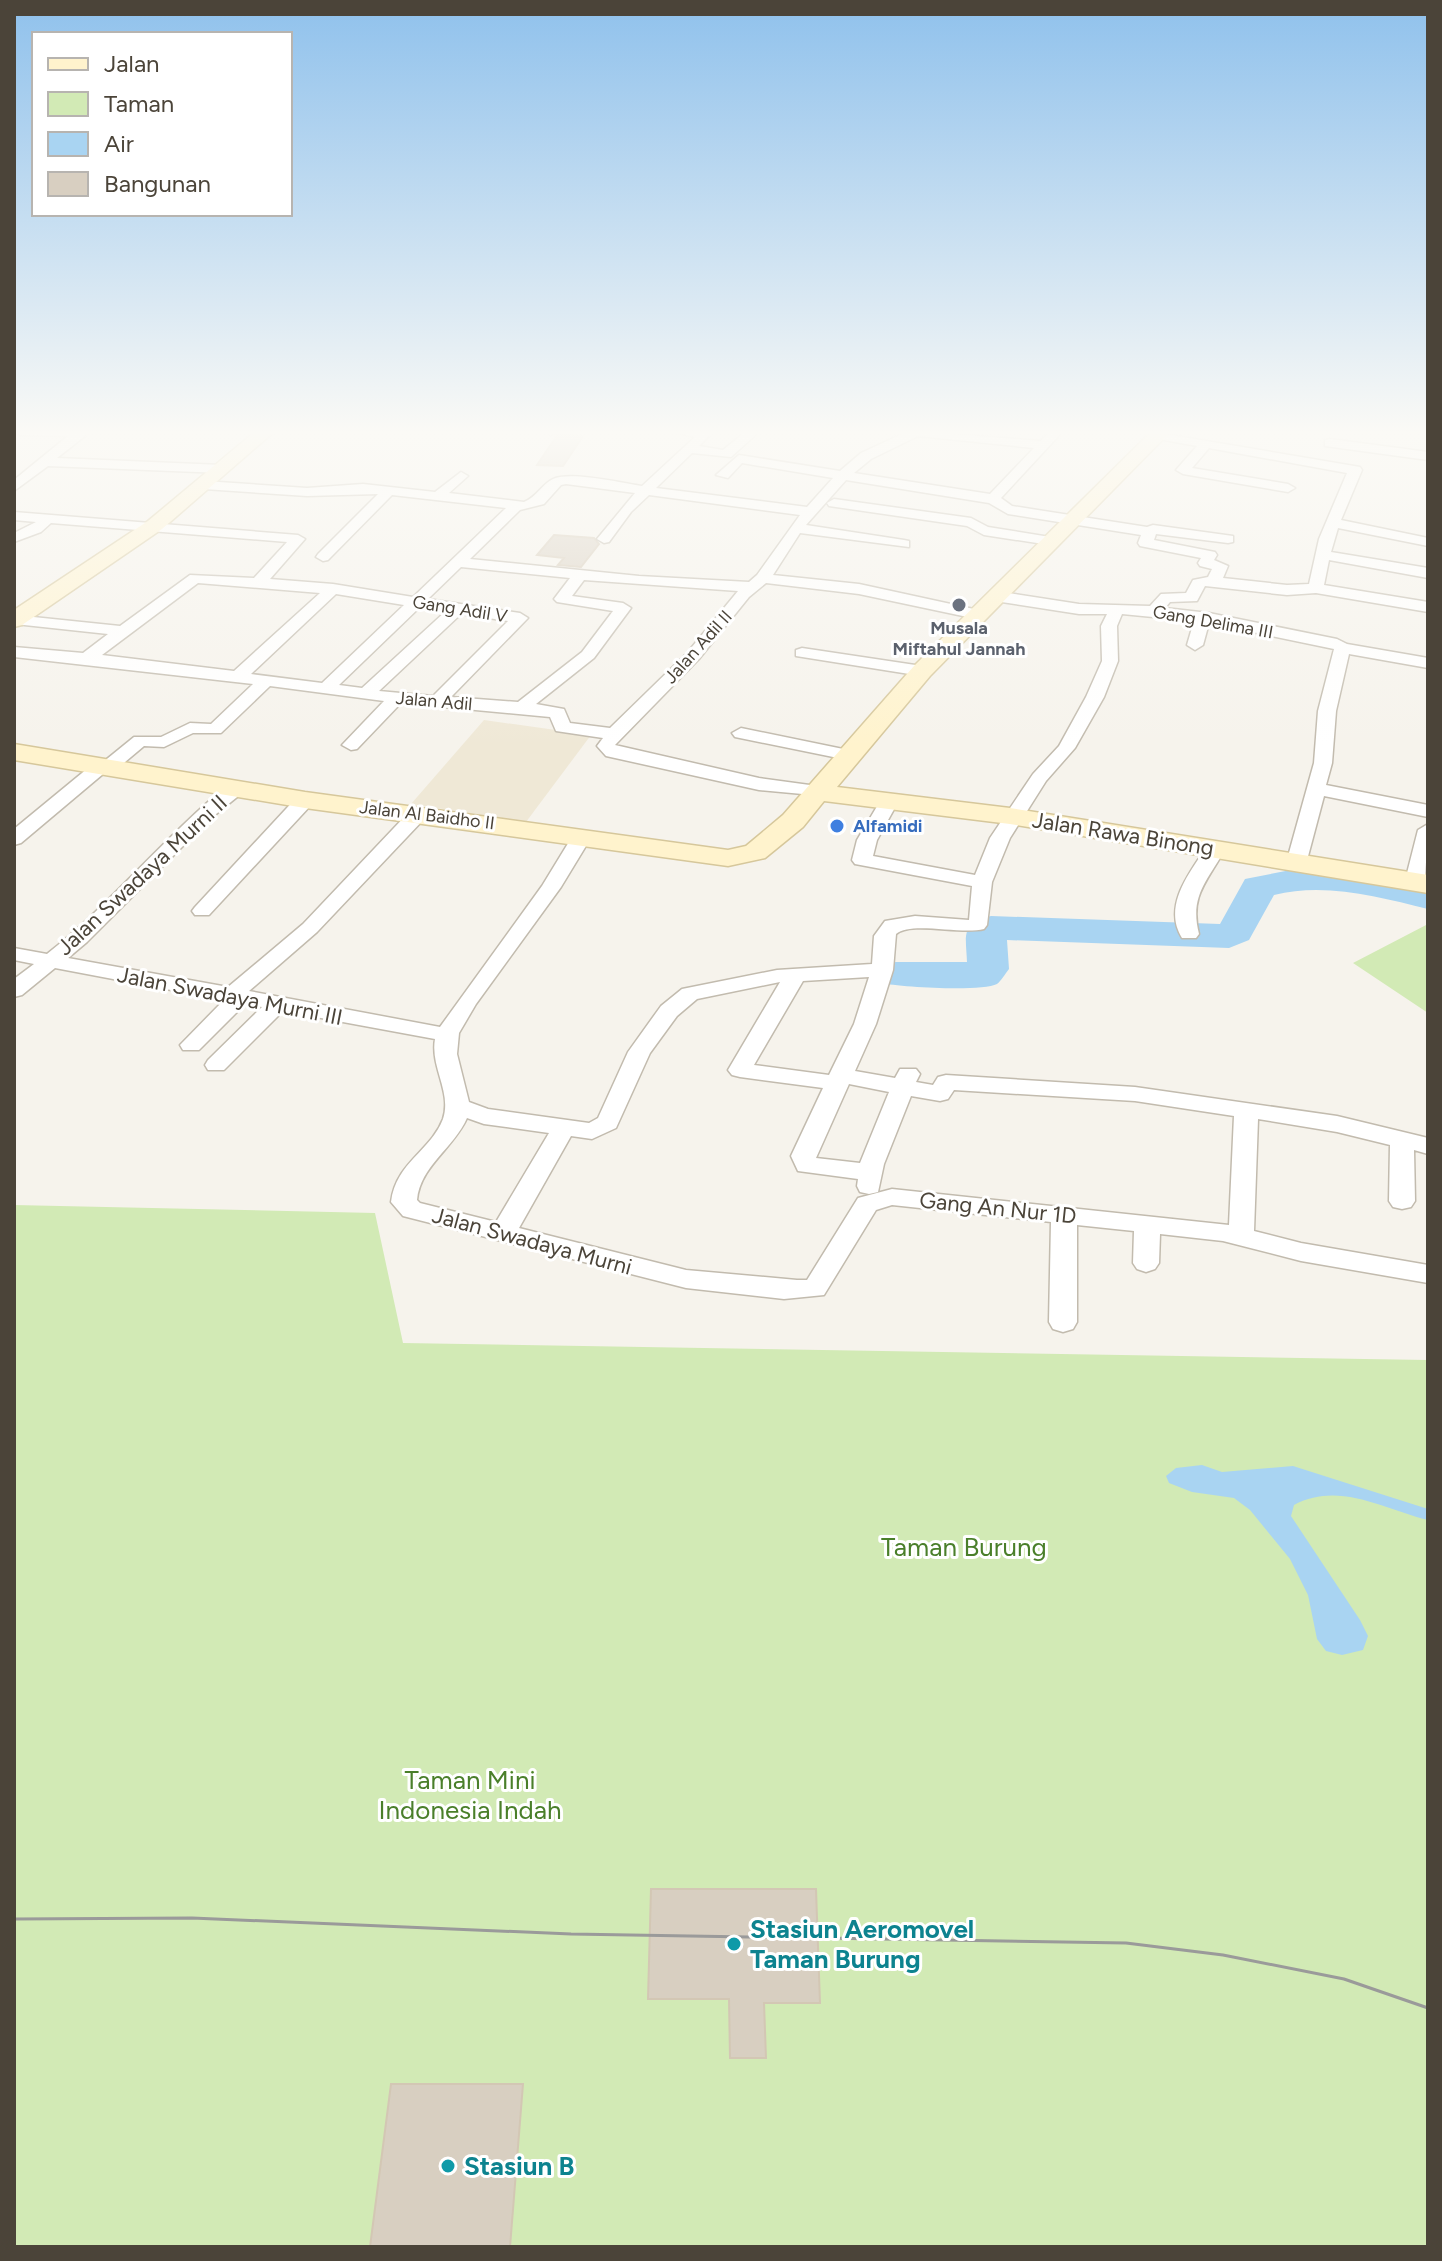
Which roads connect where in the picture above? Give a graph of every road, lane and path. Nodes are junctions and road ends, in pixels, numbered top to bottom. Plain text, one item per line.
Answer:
1 (139, 536) edge
2 (262, 536) edge
3 (347, 536) edge
4 (485, 536) edge
5 (607, 536) edge
6 (791, 536) edge
7 (847, 536) edge
8 (1014, 536) edge
9 (1056, 536) edge
10 (1148, 536) edge
11 (1202, 536) edge
12 (1329, 536) edge
13 (1395, 536) edge
14 (604, 539) dead end
15 (1228, 539) dead end
16 (1050, 541) junction
17 (1428, 542) edge
18 (904, 544) dead end
19 (1324, 555) junction
20 (323, 557) dead end
21 (458, 562) junction
22 (1428, 573) edge
23 (579, 576) junction
24 (1214, 581) junction
25 (757, 582) junction
26 (258, 583) junction
27 (1316, 588) junction
28 (333, 589) junction
29 (995, 596) junction
30 (418, 601) junction
31 (1428, 607) edge
32 (457, 609) junction
33 (1117, 609) junction
34 (1154, 612) junction
35 (977, 614) junction
36 (17, 616) edge
37 (1202, 620) junction
38 (121, 631) junction
39 (1195, 645) dead end
40 (1342, 648) junction
41 (14, 652) edge
42 (802, 653) dead end
43 (88, 657) junction
44 (1428, 663) edge
45 (922, 671) junction
46 (240, 675) junction
47 (267, 680) junction
48 (327, 688) junction
49 (366, 694) junction
50 (397, 698) junction
51 (437, 701) junction
52 (521, 708) junction
53 (741, 733) dead end
54 (614, 734) junction
55 (351, 745) dead end
56 (14, 752) edge
57 (848, 755) junction
58 (103, 768) junction
59 (235, 789) junction
60 (1317, 789) junction
61 (817, 792) junction
62 (305, 800) junction
63 (889, 802) junction
64 (1428, 811) edge
65 (418, 814) junction
66 (1014, 816) junction
67 (1428, 830) edge
68 (582, 836) junction
69 (14, 839) edge
70 (1215, 849) junction
71 (1297, 860) junction
72 (982, 882) junction
73 (1421, 882) edge
74 (202, 911) dead end
75 (1189, 934) dead end
76 (14, 954) edge
77 (48, 960) junction
78 (796, 974) junction
79 (881, 975) junction
80 (14, 990) edge
81 (235, 996) junction
82 (278, 1003) junction
83 (447, 1035) junction
84 (191, 1045) dead end
85 (216, 1065) dead end
86 (838, 1079) junction
87 (905, 1080) junction
88 (457, 1106) junction
89 (1246, 1110) junction
90 (565, 1126) junction
91 (1402, 1140) junction
92 (1428, 1146) edge
93 (871, 1172) junction
94 (1402, 1201) dead end
95 (867, 1204) junction
96 (1064, 1215) junction
97 (1147, 1225) junction
98 (504, 1231) junction
99 (1241, 1235) junction
100 (1146, 1263) dead end
101 (1428, 1274) edge
102 (1063, 1322) dead end

1 - 36 main road
2 - 26 street
3 - 20 street
4 - 21 street
5 - 14 street
6 - 25 street, Jalan Adil II
7 - 18 street
8 - 16 street
9 - 16 main road, Jalan Al Baidho II
10 - 24 street
11 - 15 street
12 - 19 street
13 - 17 street
16 - 29 main road, Jalan Al Baidho II
19 - 22 street
19 - 27 street
21 - 23 street
21 - 30 street
23 - 25 street
23 - 52 street
24 - 27 street
24 - 34 street
25 - 35 street
25 - 54 street, Jalan Adil II
26 - 28 street, Gang Adil V
26 - 38 street, Gang Adil V
27 - 31 street
28 - 30 street, Gang Adil V
28 - 46 street
29 - 33 street, Gang Delima III
29 - 35 main road, Jalan Al Baidho II
30 - 32 street, Gang Adil V
30 - 48 street
32 - 49 street
32 - 51 street, Gang Adil V
33 - 34 street, Gang Delima III
33 - 66 street
34 - 37 street, Gang Delima III
35 - 45 main road, Jalan Al Baidho II
36 - 38 street
37 - 39 street
37 - 40 street, Gang Delima III
38 - 43 street, Gang Adil V
40 - 44 street, Gang Delima III
40 - 60 street
41 - 43 street, Jalan Adil
42 - 45 street
43 - 46 street, Jalan Adil
45 - 57 main road, Jalan Al Baidho II
46 - 47 street, Jalan Adil
47 - 48 street, Jalan Adil
47 - 58 street
48 - 49 street, Jalan Adil
49 - 50 street, Jalan Adil
50 - 51 street, Jalan Adil
50 - 55 street
51 - 52 street, Jalan Adil
52 - 54 street, Jalan Adil
53 - 57 street
54 - 61 street
56 - 58 main road, Jalan Al Baidho II
57 - 61 main road, Jalan Al Baidho II
58 - 59 main road, Jalan Al Baidho II
58 - 69 street
59 - 62 main road, Jalan Al Baidho II
59 - 77 street, Jalan Swadaya Murni II
60 - 64 street
60 - 71 street
61 - 63 main road, Jalan Rawa Binong
61 - 68 main road, Jalan Al Baidho II
62 - 65 main road, Jalan Al Baidho II
62 - 74 street
63 - 66 main road, Jalan Rawa Binong
63 - 72 street
65 - 68 main road, Jalan Al Baidho II
65 - 81 street
66 - 70 main road, Jalan Rawa Binong
66 - 72 street
67 - 73 street
68 - 83 street
70 - 71 main road, Jalan Rawa Binong
70 - 75 street
71 - 73 main road, Jalan Rawa Binong
72 - 79 street
76 - 77 street, Jalan Swadaya Murni III
77 - 80 street, Jalan Swadaya Murni II
77 - 81 street, Jalan Swadaya Murni III
78 - 79 street
78 - 86 street
78 - 90 street
79 - 86 street
81 - 82 street, Jalan Swadaya Murni III
81 - 84 street
82 - 83 street, Jalan Swadaya Murni III
82 - 85 street
83 - 88 street
86 - 87 street
86 - 93 street
87 - 89 street
87 - 93 street
88 - 90 street
88 - 98 street, Jalan Swadaya Murni
89 - 91 street
89 - 99 street
90 - 98 street
91 - 92 street
91 - 94 street
93 - 95 street
95 - 96 street, Gang An Nur 1D
95 - 98 street, Jalan Swadaya Murni
96 - 97 street, Gang An Nur 1D
96 - 102 street
97 - 99 street, Gang An Nur 1D
97 - 100 street
99 - 101 street, Gang An Nur 1D

